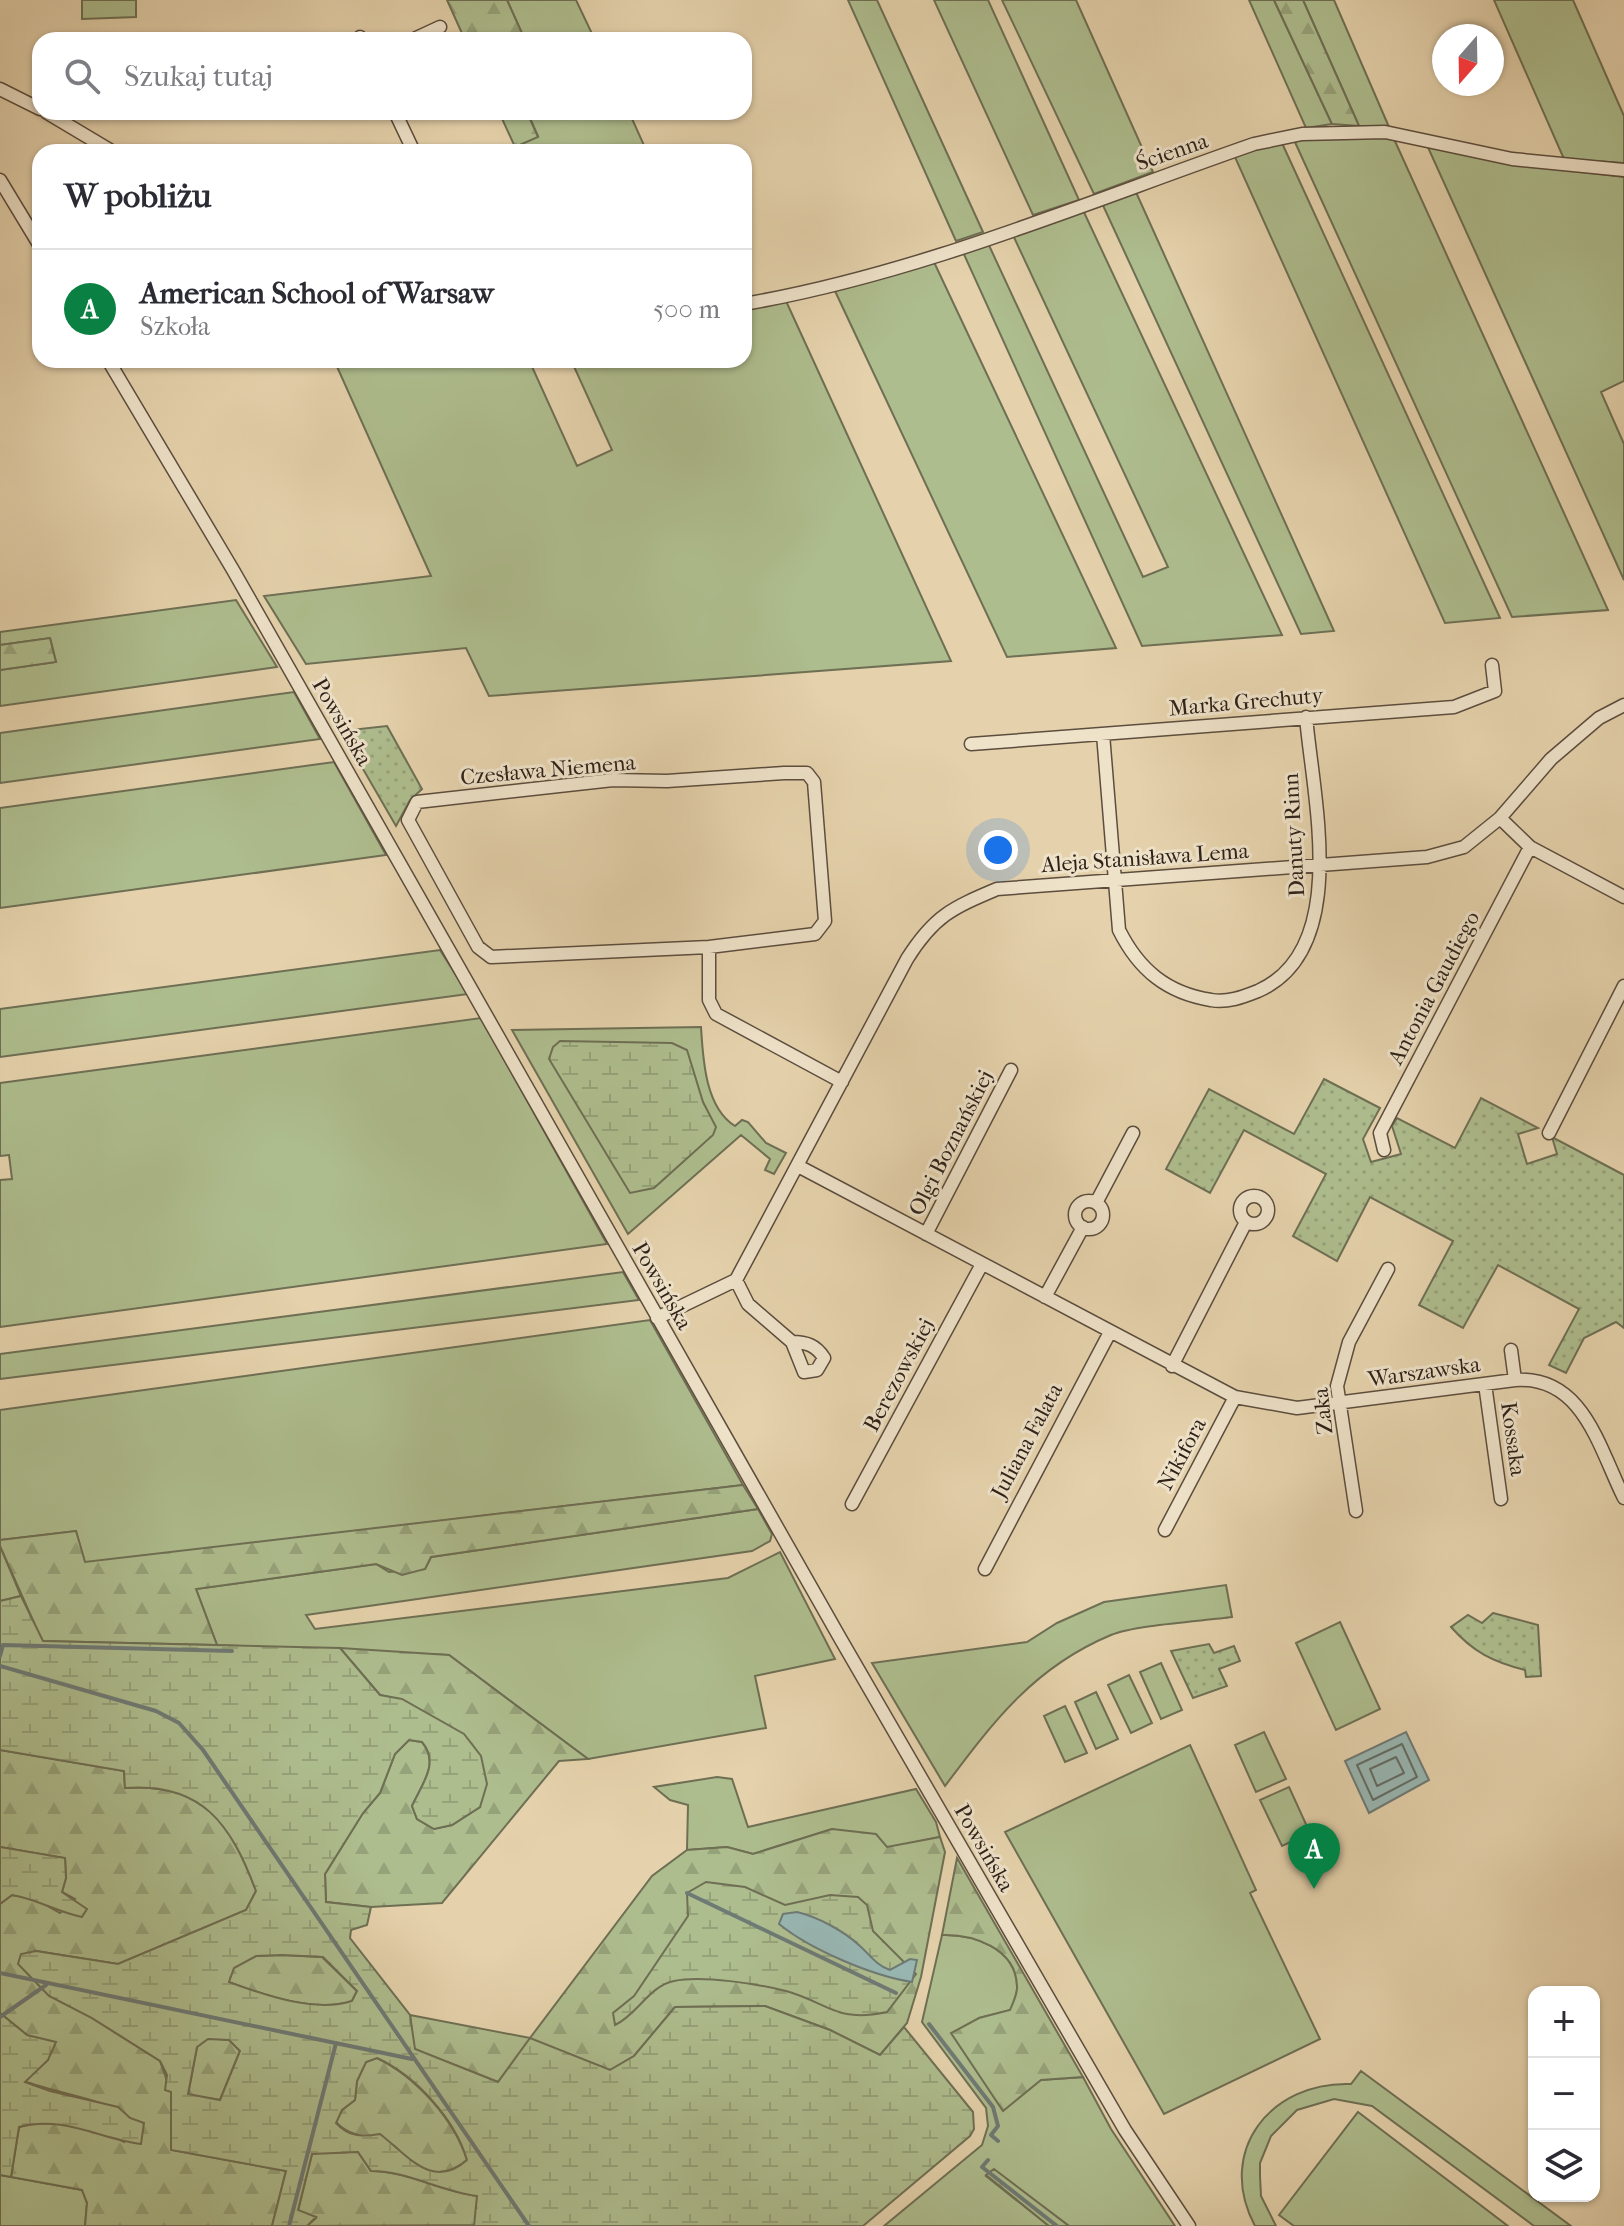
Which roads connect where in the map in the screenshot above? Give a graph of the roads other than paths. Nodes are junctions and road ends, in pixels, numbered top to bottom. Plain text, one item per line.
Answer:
1 (440, 27) dead end
2 (429, 32) edge
3 (0, 89) edge
4 (32, 105) edge
5 (59, 120) edge
6 (399, 120) edge
7 (100, 144) edge
8 (410, 144) edge
9 (1624, 170) edge
10 (0, 180) edge
11 (32, 233) edge
12 (752, 303) edge
13 (113, 368) edge
14 (1492, 665) dead end
15 (1624, 705) edge
16 (1306, 717) junction
17 (1103, 734) junction
18 (971, 744) dead end
19 (1500, 818) junction
20 (1530, 847) junction
21 (1319, 866) junction
22 (1113, 879) junction
23 (1624, 897) edge
24 (709, 947) junction
25 (1624, 986) edge
26 (1011, 1070) dead end
27 (842, 1082) junction
28 (1133, 1133) dead end
29 (1549, 1133) dead end
30 (1384, 1150) dead end
31 (798, 1166) junction
32 (1246, 1222) dead end
33 (926, 1234) junction
34 (982, 1264) junction
35 (1388, 1269) dead end
36 (736, 1280) junction
37 (1045, 1297) junction
38 (657, 1318) junction
39 (1109, 1334) junction
40 (792, 1342) dead end
41 (1511, 1350) dead end
42 (1172, 1366) junction
43 (1515, 1380) junction
44 (1485, 1384) junction
45 (1235, 1397) junction
46 (1341, 1404) junction
47 (1624, 1498) edge
48 (1501, 1499) dead end
49 (852, 1504) dead end
50 (1356, 1511) dead end
51 (1165, 1530) dead end
52 (985, 1569) dead end
53 (1189, 2226) edge

1 - 2 street
3 - 4 street
5 - 7 street
6 - 8 street
9 - 12 street, Ścienna
10 - 11 street
13 - 38 street, Powsińska
14 - 16 street, Marka Grechuty
15 - 19 street, Aleja Stanisława Lema
16 - 17 street, Marka Grechuty
16 - 21 street, Danuty Rinn
17 - 18 street, Marka Grechuty
17 - 22 street, Danuty Rinn
19 - 20 street
19 - 21 street, Aleja Stanisława Lema
20 - 23 street
20 - 30 street, Antonia Gaudiego
21 - 22 street, Aleja Stanisława Lema
21 - 22 street, Danuty Rinn
22 - 27 street, Aleja Stanisława Lema
24 - 24 street, Czesława Niemena
24 - 27 street
25 - 29 street
26 - 33 street, Olgi Boznańskiej
27 - 31 street, Aleja Stanisława Lema
28 - 37 street
31 - 33 street, Warszawska
31 - 36 street, Aleja Stanisława Lema
32 - 42 street
33 - 34 street, Warszawska
34 - 37 street, Warszawska
34 - 49 street, Berezowskiej
35 - 46 street, Zaka
36 - 38 street
36 - 40 street
37 - 39 street, Warszawska
38 - 53 street, Powsińska
39 - 42 street, Warszawska
39 - 52 street, Juliana Falata
41 - 43 street
42 - 45 street, Warszawska
43 - 44 street, Warszawska
43 - 47 street, Warszawska
44 - 46 street, Warszawska
44 - 48 street, Kossaka
45 - 46 street, Warszawska
45 - 51 street, Nikifora
46 - 50 street, Zaka

